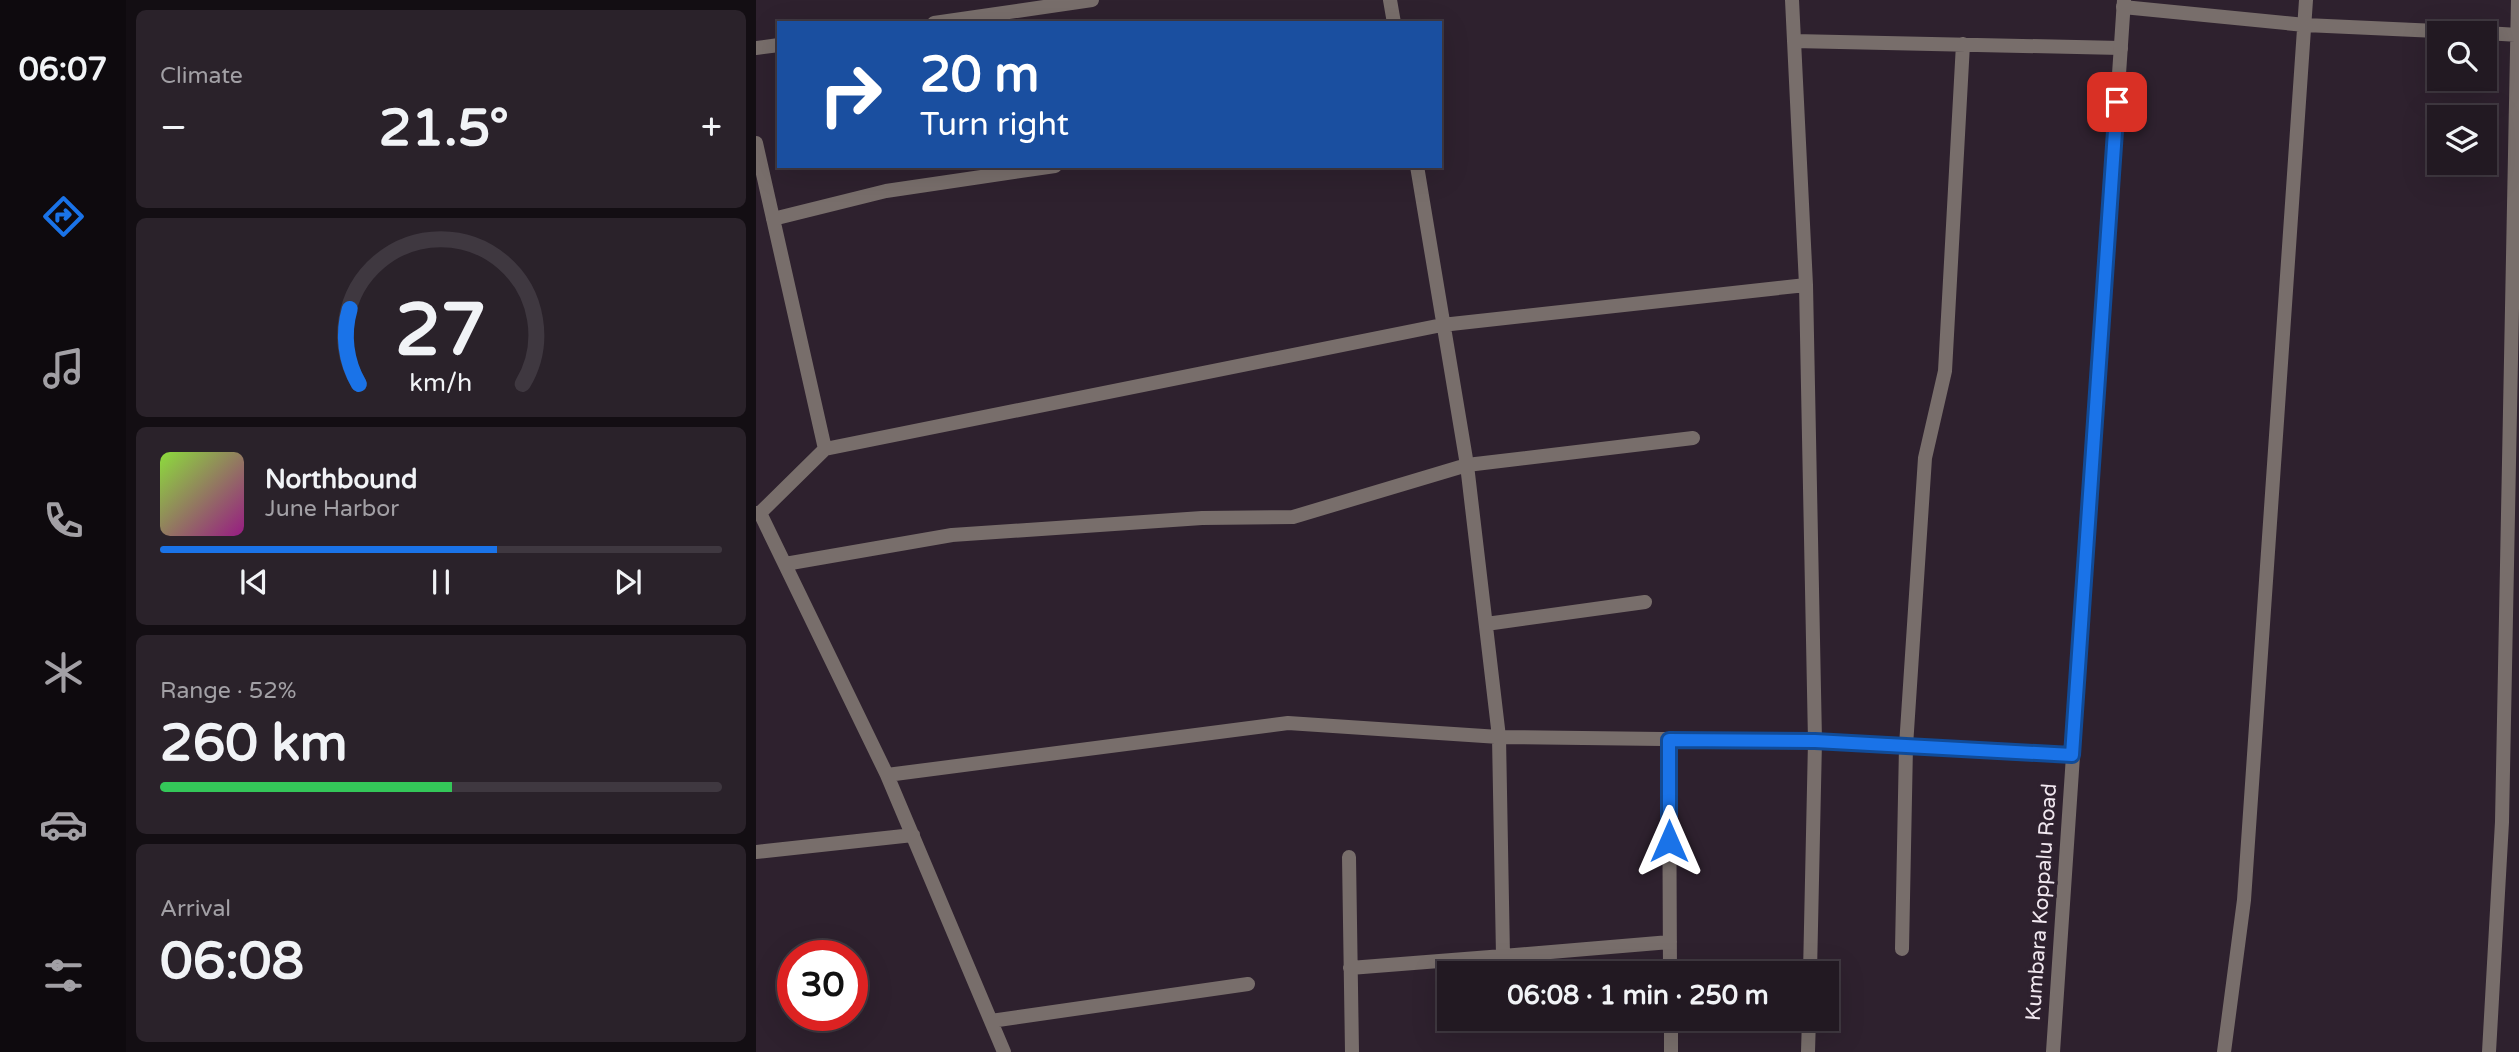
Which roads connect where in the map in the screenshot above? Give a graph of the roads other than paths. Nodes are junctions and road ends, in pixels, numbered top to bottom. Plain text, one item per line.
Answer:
1 (1092, 0) edge
2 (1390, 0) edge
3 (1793, 0) edge
4 (2306, 0) edge
5 (2518, 0) edge
6 (2124, 4) edge
7 (948, 21) edge
8 (1394, 21) edge
9 (2305, 25) junction
10 (2427, 30) edge
11 (2497, 34) edge
12 (2518, 35) edge
13 (1794, 41) junction
14 (1963, 44) junction
15 (777, 45) edge
16 (756, 48) edge
17 (2121, 48) junction
18 (756, 143) edge
19 (1041, 168) edge
20 (1417, 168) edge
21 (2517, 183) edge
22 (773, 219) junction
23 (1806, 285) junction
24 (1442, 325) junction
25 (2516, 325) edge
26 (1693, 438) dead end
27 (825, 449) junction
28 (1467, 465) junction
29 (2514, 476) edge
30 (758, 513) edge
31 (786, 564) junction
32 (1645, 602) dead end
33 (1486, 624) junction
34 (1499, 737) junction
35 (1669, 740) junction
36 (1815, 741) junction
37 (1906, 746) junction
38 (2504, 752) junction
39 (2519, 753) edge
40 (2072, 755) junction
41 (887, 775) junction
42 (913, 835) junction
43 (756, 852) edge
44 (1349, 857) dead end
45 (1670, 942) junction
46 (1902, 949) dead end
47 (1503, 956) junction
48 (1670, 961) edge
49 (1810, 961) edge
50 (1350, 968) junction
51 (1248, 984) dead end
52 (991, 1021) junction
53 (1671, 1031) edge
54 (1809, 1031) edge
55 (1004, 1052) edge
56 (1352, 1052) edge
57 (1671, 1052) edge
58 (1808, 1052) edge
59 (2053, 1052) edge
60 (2224, 1052) edge
61 (2489, 1052) edge

1 - 7 street
2 - 8 street
3 - 13 street
4 - 9 street
5 - 12 street
6 - 9 street
6 - 17 street, Kumbara Koppalu Road
9 - 10 street
9 - 60 street
11 - 12 street
12 - 21 street
13 - 14 street
13 - 23 street
14 - 17 street
14 - 37 street
15 - 16 street
17 - 40 street, Kumbara Koppalu Road
18 - 22 street
19 - 22 street
20 - 24 street
21 - 25 street
22 - 27 street
23 - 24 street
23 - 36 street
24 - 27 street
24 - 28 street
25 - 29 street
26 - 28 street
27 - 30 street
28 - 31 street
28 - 33 street
29 - 38 street
30 - 31 street
31 - 41 street
32 - 33 street
33 - 34 street
34 - 35 street
34 - 41 street
34 - 47 street
35 - 36 street
35 - 45 street
36 - 37 street
36 - 49 street
37 - 40 street
37 - 46 street
38 - 39 street
38 - 61 street
40 - 59 street, Kumbara Koppalu Road
41 - 42 street
42 - 43 street
42 - 52 street
44 - 50 street
45 - 47 street
45 - 48 street
47 - 50 street
50 - 56 street
51 - 52 street
52 - 55 street
53 - 57 street
54 - 58 street

